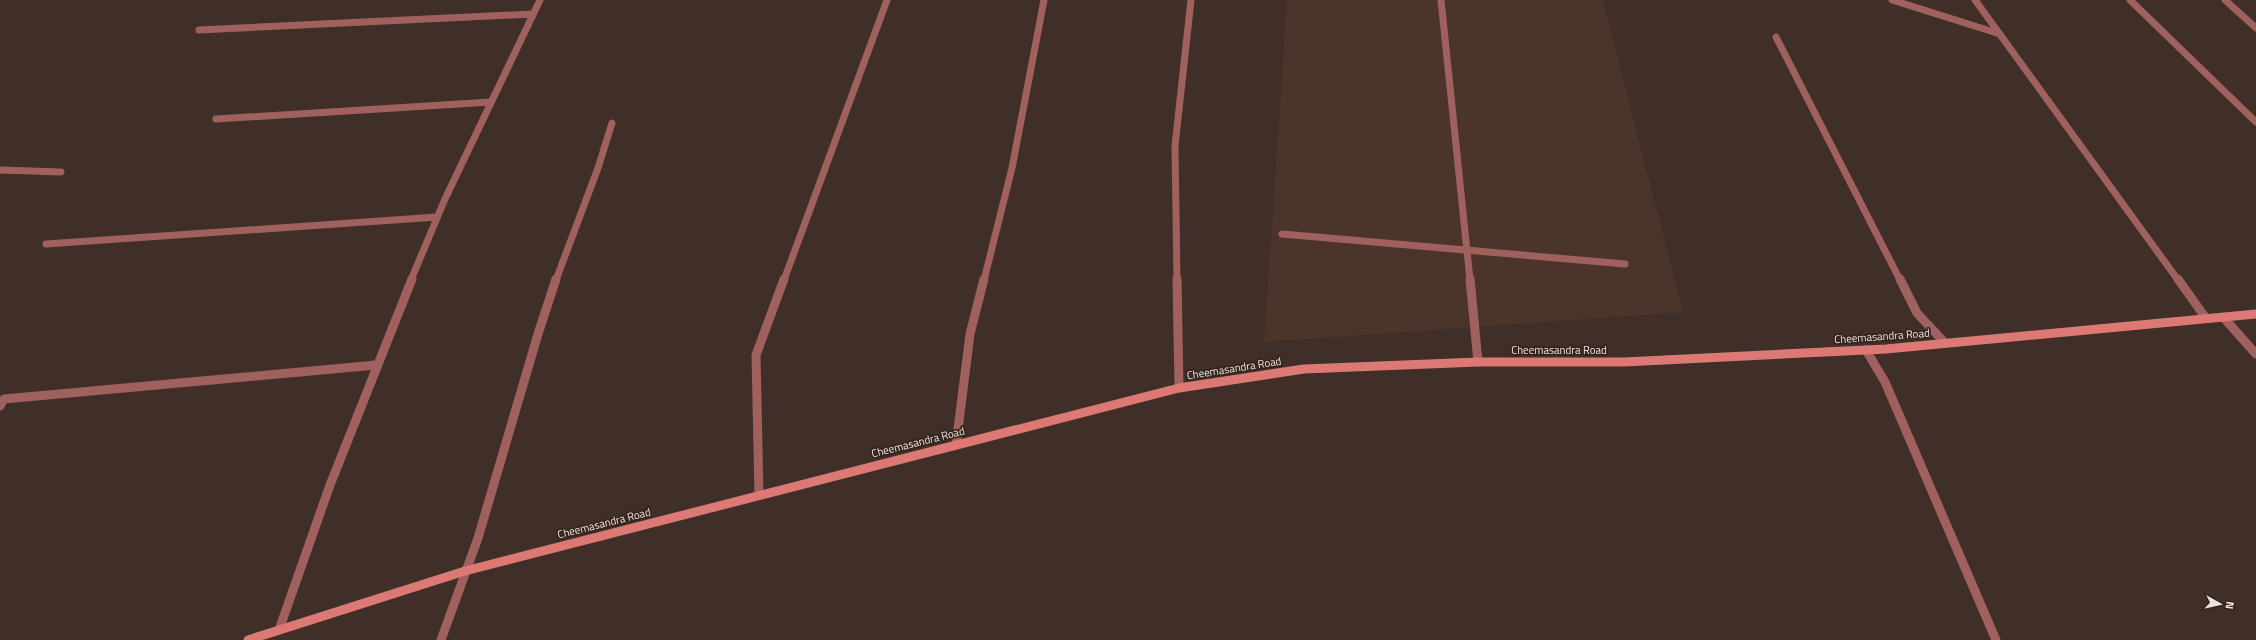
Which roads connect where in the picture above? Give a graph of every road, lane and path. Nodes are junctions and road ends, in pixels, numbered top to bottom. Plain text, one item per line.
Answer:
1 (540, 0) edge
2 (887, 0) edge
3 (1044, 0) edge
4 (1191, 0) edge
5 (1441, 0) edge
6 (1892, 0) edge
7 (1975, 0) edge
8 (2130, 0) edge
9 (2224, 0) edge
10 (533, 14) junction
11 (2256, 28) edge
12 (199, 30) dead end
13 (2000, 34) junction
14 (1776, 37) dead end
15 (491, 102) junction
16 (216, 119) dead end
17 (2256, 122) edge
18 (612, 123) dead end
19 (0, 170) edge
20 (61, 172) dead end
21 (438, 217) junction
22 (1282, 234) dead end
23 (46, 244) dead end
24 (1466, 252) junction
25 (1625, 264) dead end
26 (2256, 314) edge
27 (2205, 317) junction
28 (2223, 317) junction
29 (1945, 343) junction
30 (1866, 350) junction
31 (2256, 354) edge
32 (1478, 362) junction
33 (376, 365) junction
34 (1179, 388) junction
35 (0, 406) edge
36 (956, 445) junction
37 (759, 495) junction
38 (465, 571) junction
39 (279, 630) junction
40 (248, 640) edge
41 (442, 640) edge
42 (1996, 640) edge

1 - 10 street
2 - 37 street
3 - 36 street
4 - 34 street
5 - 24 street
6 - 13 street
7 - 13 street
8 - 17 street
9 - 11 street
10 - 12 street
10 - 15 street
13 - 27 street
14 - 29 street
15 - 16 street
15 - 21 street
18 - 38 street
19 - 20 street
21 - 23 street
21 - 33 street
22 - 24 street
24 - 25 street
24 - 32 street
26 - 28 street, Cheemasandra Road
27 - 28 street, Cheemasandra Road
27 - 29 street, Cheemasandra Road
28 - 31 street
29 - 30 street, Cheemasandra Road
30 - 32 street, Cheemasandra Road
30 - 42 street
32 - 34 street, Cheemasandra Road
33 - 35 street
33 - 39 street
34 - 36 street, Cheemasandra Road
36 - 37 street, Cheemasandra Road
37 - 38 street, Cheemasandra Road
38 - 39 street, Cheemasandra Road
38 - 41 street
39 - 40 street, Cheemasandra Road

